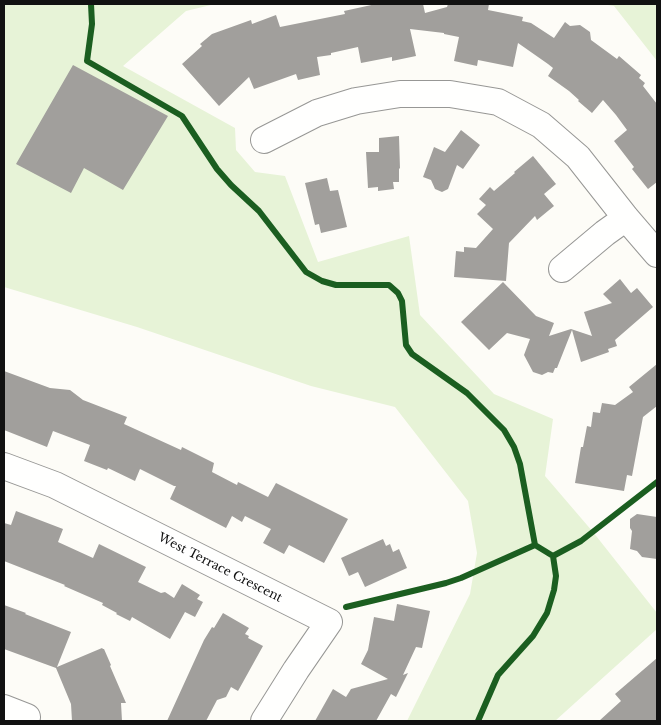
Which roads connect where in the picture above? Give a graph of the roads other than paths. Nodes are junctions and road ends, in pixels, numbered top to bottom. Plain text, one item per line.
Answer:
1 (264, 140) dead end
2 (626, 218) junction
3 (657, 254) edge
4 (562, 269) dead end
5 (4, 466) edge
6 (4, 708) edge
7 (25, 721) edge
8 (264, 721) edge

1 - 2 street
2 - 3 street
2 - 4 street
5 - 8 street, West Terrace Crescent
6 - 7 street

